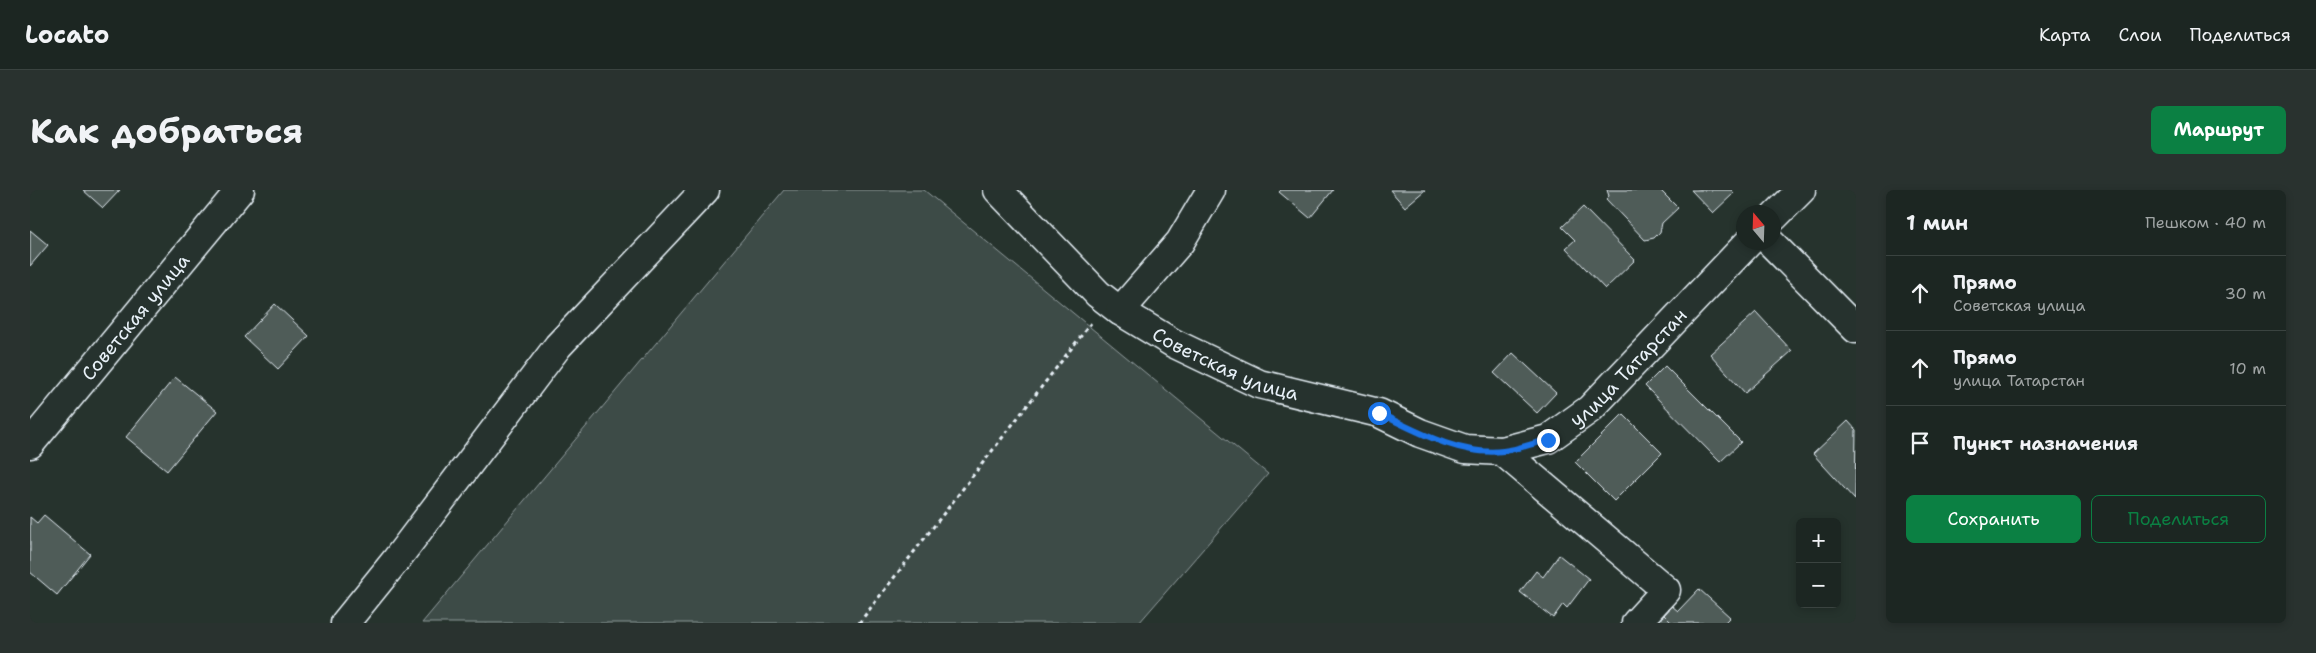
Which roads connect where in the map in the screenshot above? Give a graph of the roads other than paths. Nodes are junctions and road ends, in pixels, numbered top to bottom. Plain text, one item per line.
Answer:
1 (240, 190) edge
2 (705, 190) edge
3 (998, 190) edge
4 (1211, 190) edge
5 (1801, 190) edge
6 (1781, 210) edge
7 (1741, 250) edge
8 (1778, 250) edge
9 (1120, 311) junction
10 (1856, 329) edge
11 (30, 444) edge
12 (1502, 451) junction
13 (345, 623) edge
14 (1636, 623) edge

1 - 11 street, Советская улица
2 - 13 street
3 - 9 street, Советская улица
4 - 9 street
5 - 6 street
7 - 12 street, улица Татарстан
8 - 10 street
9 - 12 street, Советская улица
12 - 14 street

